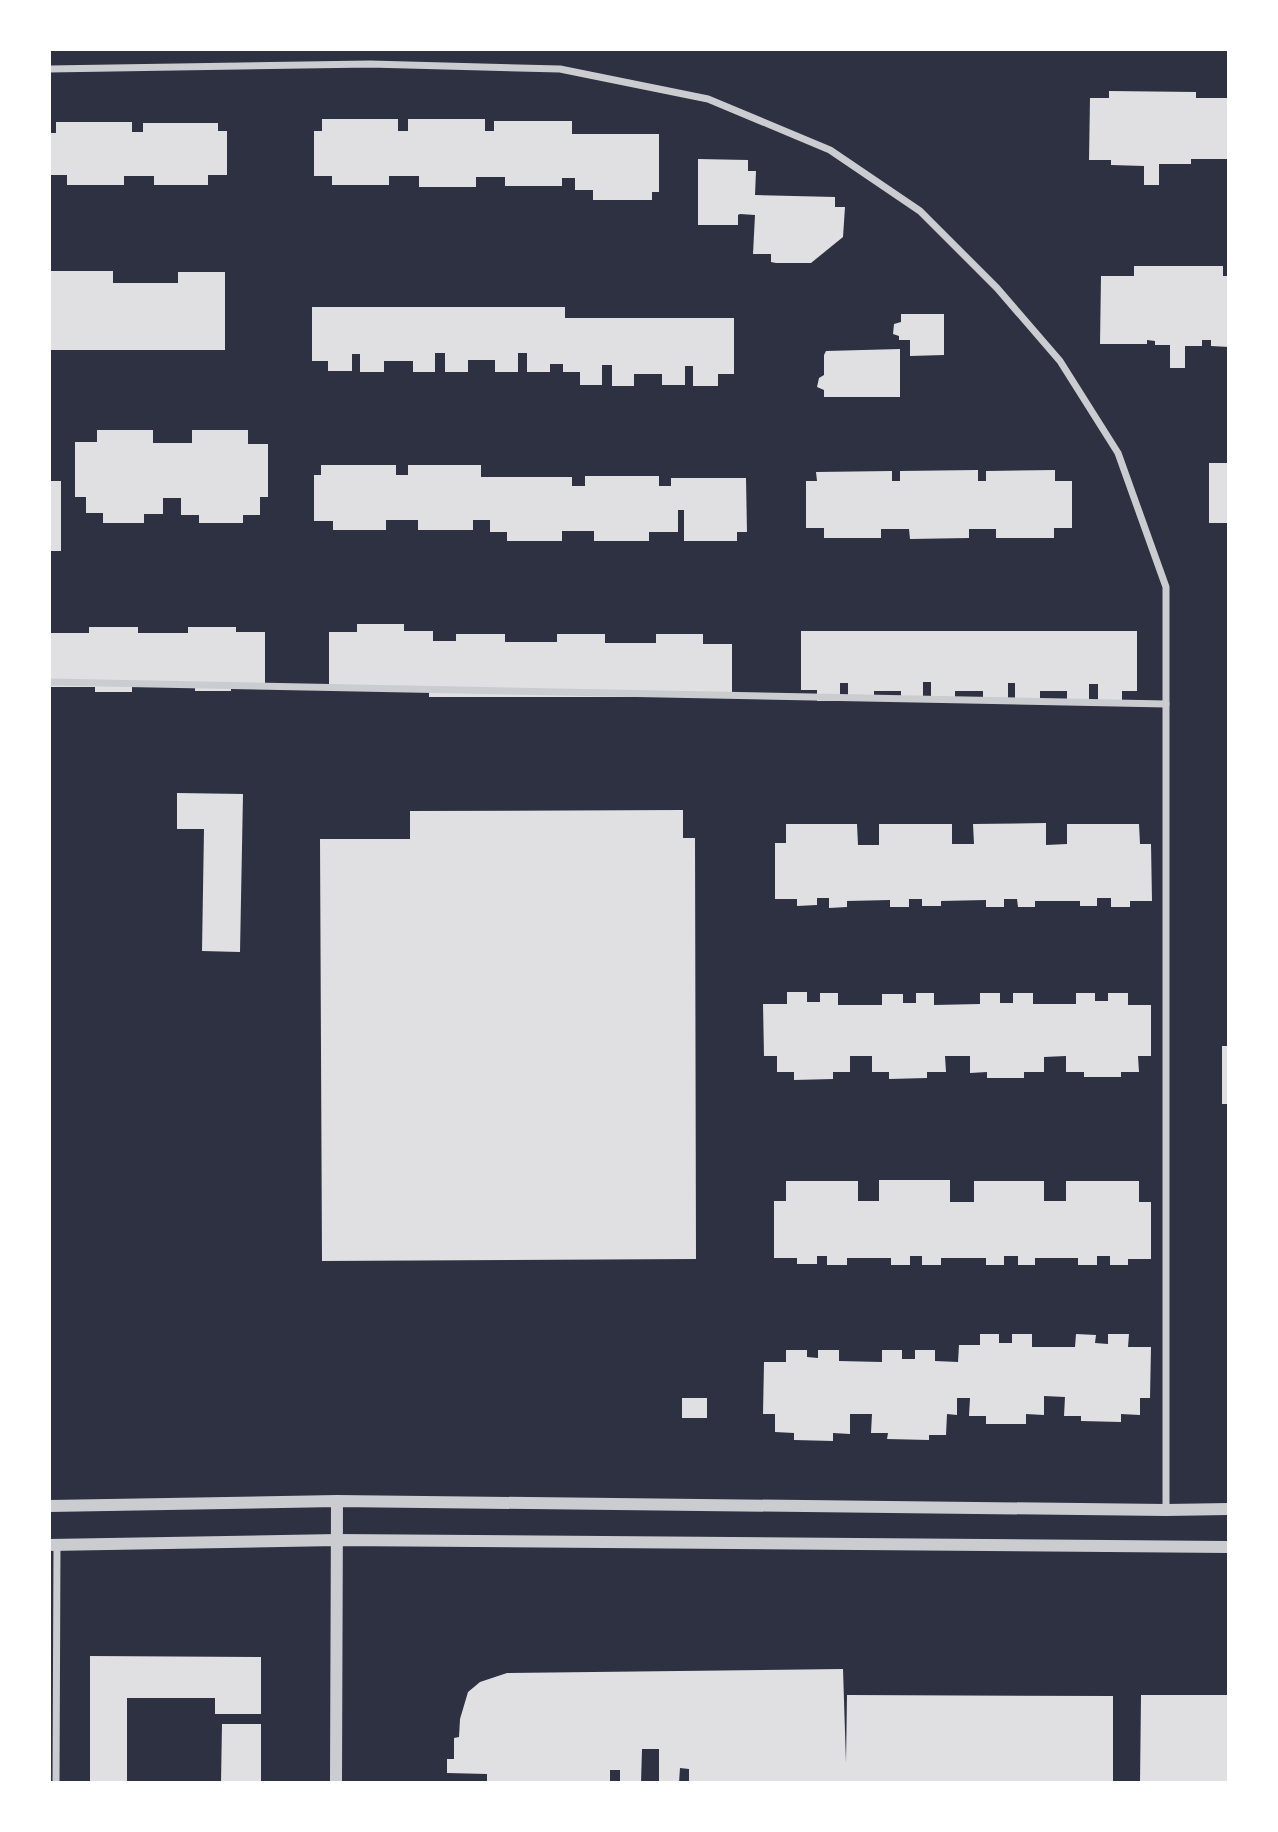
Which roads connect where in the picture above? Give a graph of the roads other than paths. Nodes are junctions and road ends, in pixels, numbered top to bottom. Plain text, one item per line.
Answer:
1 (49, 69) edge
2 (49, 682) edge
3 (1166, 704) junction
4 (337, 1501) junction
5 (49, 1506) edge
6 (1229, 1508) edge
7 (1166, 1510) junction
8 (337, 1540) junction
9 (53, 1545) edge
10 (1229, 1547) edge
11 (56, 1783) edge
12 (336, 1783) edge

1 - 3 street
2 - 3 street
3 - 7 street
4 - 5 street
4 - 7 street
4 - 8 street
6 - 7 street
8 - 9 street
8 - 10 street
8 - 12 street
9 - 11 street

